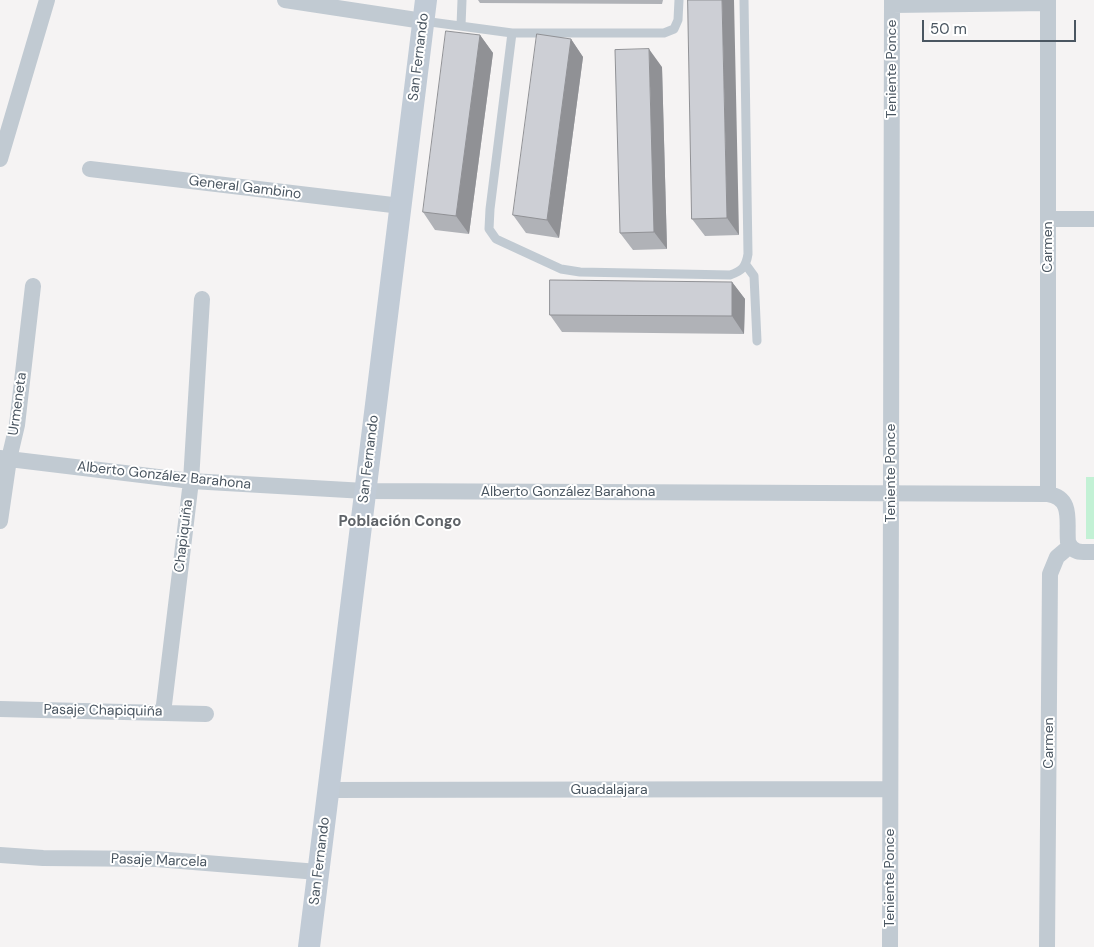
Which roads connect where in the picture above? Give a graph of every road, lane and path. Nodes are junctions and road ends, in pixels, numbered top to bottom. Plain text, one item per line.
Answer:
1 (47, 0) edge
2 (285, 0) edge
3 (462, 0) edge
4 (680, 0) edge
5 (744, 0) edge
6 (1048, 1) edge
7 (892, 2) edge
8 (425, 10) edge
9 (460, 26) junction
10 (512, 33) junction
11 (1, 151) edge
12 (90, 169) dead end
13 (400, 206) junction
14 (1048, 219) junction
15 (1094, 219) edge
16 (746, 265) junction
17 (33, 286) dead end
18 (202, 299) dead end
19 (757, 341) dead end
20 (4, 458) edge
21 (190, 481) junction
22 (365, 491) junction
23 (891, 493) junction
24 (1048, 494) junction
25 (0, 520) edge
26 (1070, 546) junction
27 (1094, 552) edge
28 (0, 710) edge
29 (163, 712) junction
30 (206, 714) dead end
31 (328, 790) junction
32 (890, 790) junction
33 (0, 855) edge
34 (318, 872) junction
35 (309, 947) edge
36 (890, 947) edge
37 (1048, 947) edge

1 - 11 street
2 - 8 street
3 - 9 lane
4 - 10 lane
5 - 16 lane
6 - 7 street
6 - 14 street, Carmen
7 - 23 street, Teniente Ponce
8 - 9 lane
8 - 13 street, San Fernando
9 - 10 lane
10 - 16 lane
12 - 13 street, General Gambino
13 - 22 street, San Fernando
14 - 15 street
14 - 24 street, Carmen
16 - 19 lane
17 - 20 street, Urmeneta
18 - 21 street, Chapiquiña
20 - 21 street, Alberto González Barahona
20 - 25 street, Urmeneta
21 - 22 street, Alberto González Barahona
21 - 29 street, Chapiquiña
22 - 23 street, Alberto González Barahona
22 - 31 street, San Fernando
23 - 24 street, Alberto González Barahona
23 - 32 street, Teniente Ponce
24 - 26 street
26 - 27 street
26 - 37 street, Carmen
28 - 29 street, Pasaje Chapiquiña
29 - 30 street, Pasaje Chapiquiña
31 - 32 street, Guadalajara
31 - 34 street, San Fernando
32 - 36 street, Teniente Ponce
33 - 34 street, Pasaje Marcela
34 - 35 street, San Fernando

